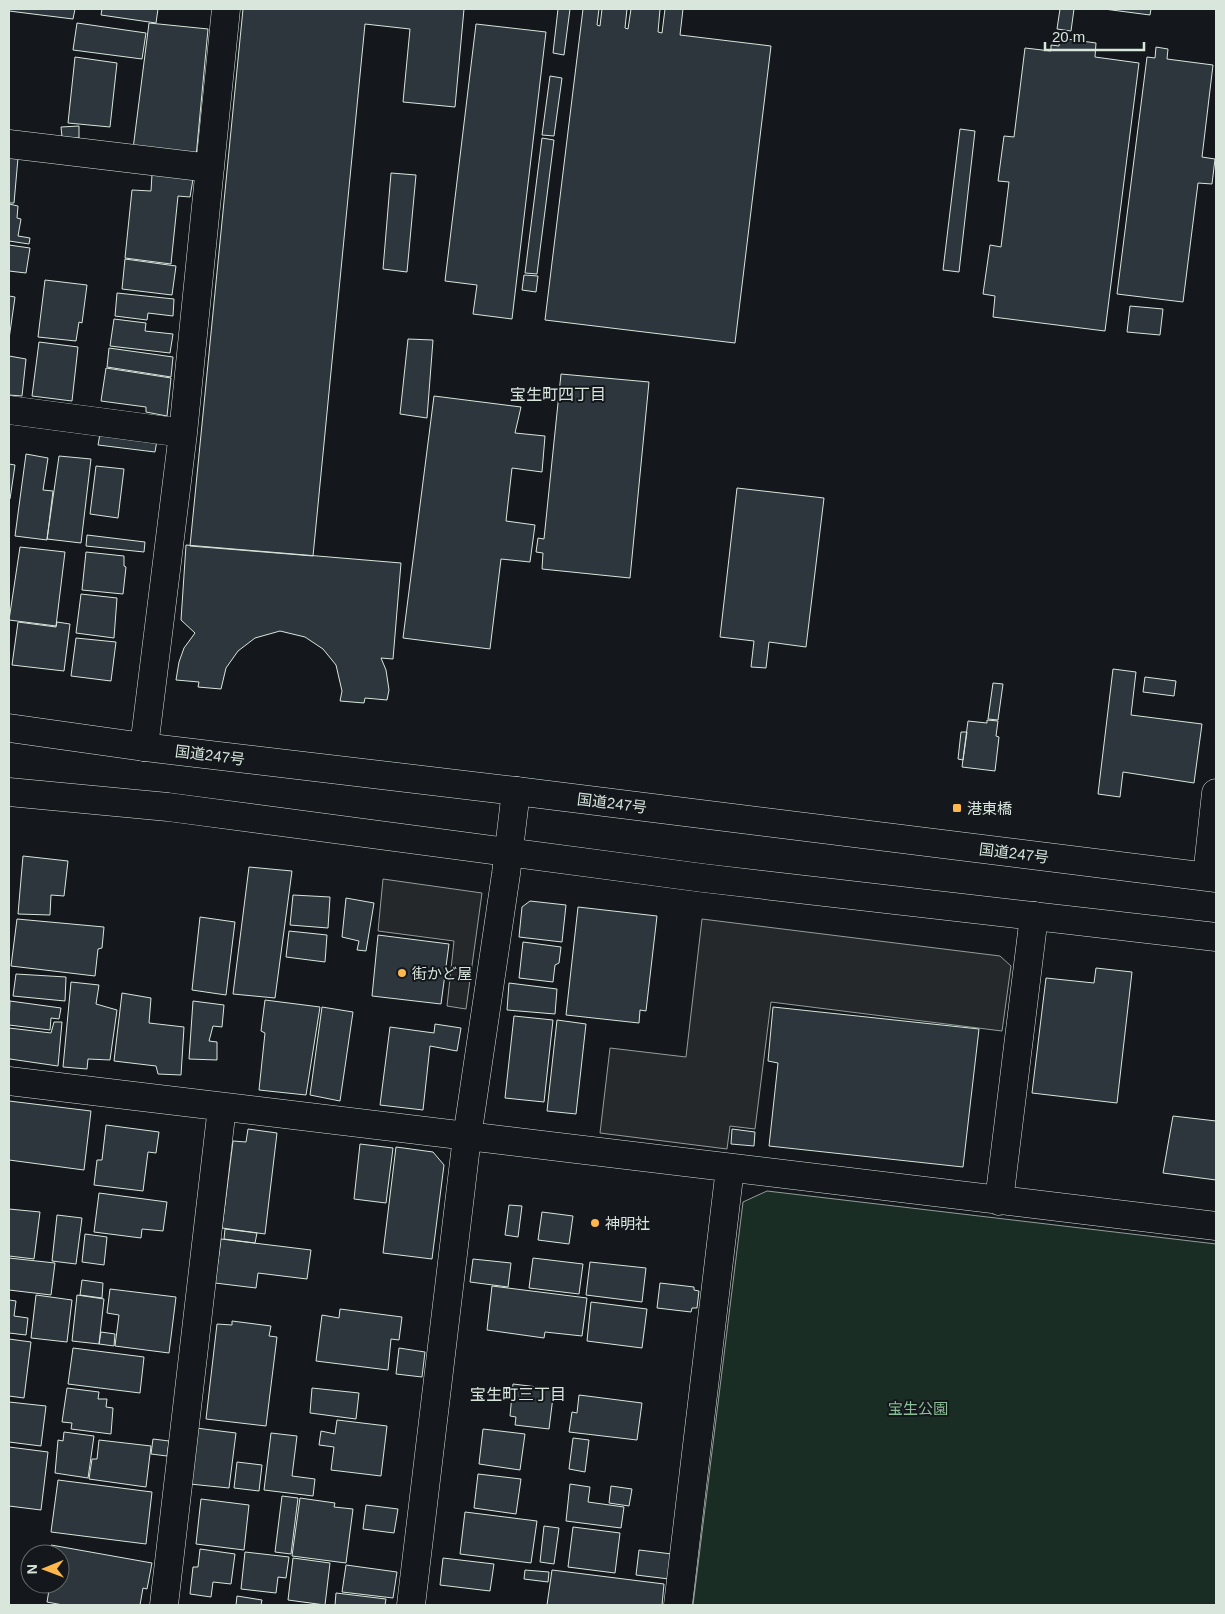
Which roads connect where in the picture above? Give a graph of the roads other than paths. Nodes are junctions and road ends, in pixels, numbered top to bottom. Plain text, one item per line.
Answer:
1 (226, 9) edge
2 (9, 144) edge
3 (210, 168) junction
4 (9, 410) edge
5 (183, 433) junction
6 (9, 728) edge
7 (144, 748) junction
8 (516, 791) junction
9 (9, 792) edge
10 (1216, 793) edge
11 (508, 852) junction
12 (1211, 877) edge
13 (1034, 916) junction
14 (1216, 937) edge
15 (9, 1081) edge
16 (222, 1107) junction
17 (467, 1136) junction
18 (730, 1168) junction
19 (999, 1201) junction
20 (1216, 1226) edge
21 (164, 1605) edge
22 (411, 1605) edge
23 (678, 1605) edge

1 - 3 main road
2 - 3 main road
3 - 5 main road
4 - 5 main road
5 - 7 main road
6 - 7 main road, 国道247号
7 - 8 main road, 国道247号
8 - 11 main road
8 - 12 main road, 国道247号
9 - 11 main road
10 - 12 main road
11 - 13 main road
11 - 17 main road
13 - 14 main road
13 - 19 main road
15 - 16 main road
16 - 17 main road
16 - 21 main road
17 - 18 main road
17 - 22 main road
18 - 19 main road
18 - 23 main road
19 - 20 main road

